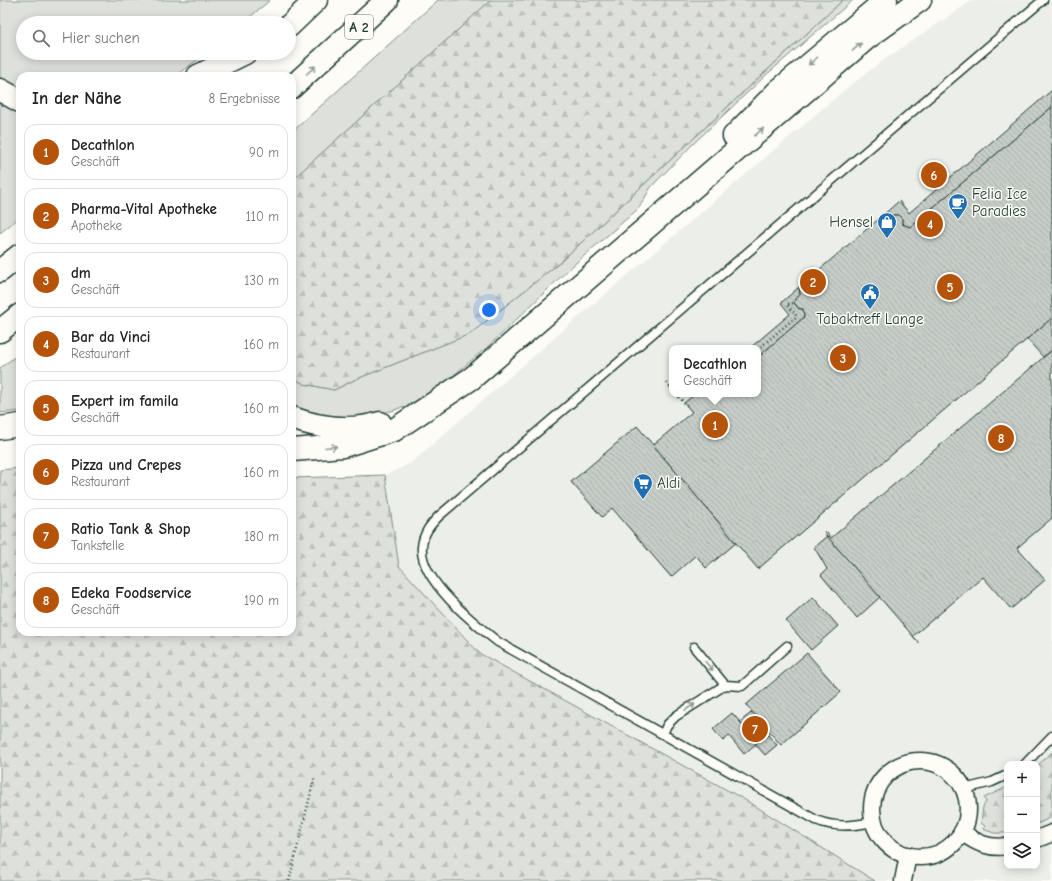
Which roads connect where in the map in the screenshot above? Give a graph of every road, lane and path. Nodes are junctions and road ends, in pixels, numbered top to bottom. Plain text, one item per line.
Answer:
1 (316, 0) edge
2 (387, 0) edge
3 (886, 0) edge
4 (920, 0) edge
5 (1043, 0) edge
6 (296, 19) edge
7 (231, 60) edge
8 (251, 60) edge
9 (206, 72) edge
10 (238, 72) edge
11 (296, 84) edge
12 (0, 90) edge
13 (16, 99) edge
14 (634, 239) junction
15 (16, 258) edge
16 (0, 271) edge
17 (794, 304) dead end
18 (16, 319) edge
19 (0, 331) edge
20 (761, 346) edge
21 (667, 383) dead end
22 (669, 385) edge
23 (679, 397) edge
24 (687, 406) dead end
25 (422, 411) junction
26 (296, 420) edge
27 (16, 426) edge
28 (0, 428) edge
29 (296, 450) edge
30 (787, 646) dead end
31 (694, 648) dead end
32 (725, 685) junction
33 (663, 734) junction
34 (1052, 736) edge
35 (1027, 761) edge
36 (315, 776) dead end
37 (1004, 776) edge
38 (964, 789) junction
39 (873, 822) junction
40 (962, 832) junction
41 (1052, 833) edge
42 (1040, 838) edge
43 (1004, 846) edge
44 (908, 855) junction
45 (289, 881) edge
46 (903, 881) edge

1 - 6 highway
11 -> 2 highway, A 2
3 -> 14 highway
14 -> 4 highway
5 - 33 lane
7 - 9 highway
8 - 10 highway
12 - 13 highway
14 - 25 highway
15 - 16 highway
17 - 20 path
18 - 19 highway
21 - 22 path
23 - 24 path
25 - 26 highway
29 -> 25 highway
27 - 28 highway
30 - 32 lane
31 -> 32 lane
33 -> 32 lane
33 - 39 lane
34 - 35 lane
36 - 45 path
37 - 38 lane
38 - 39 street
38 - 40 street
39 - 44 street
40 - 43 street
40 - 44 street
41 - 42 street
44 - 46 street

